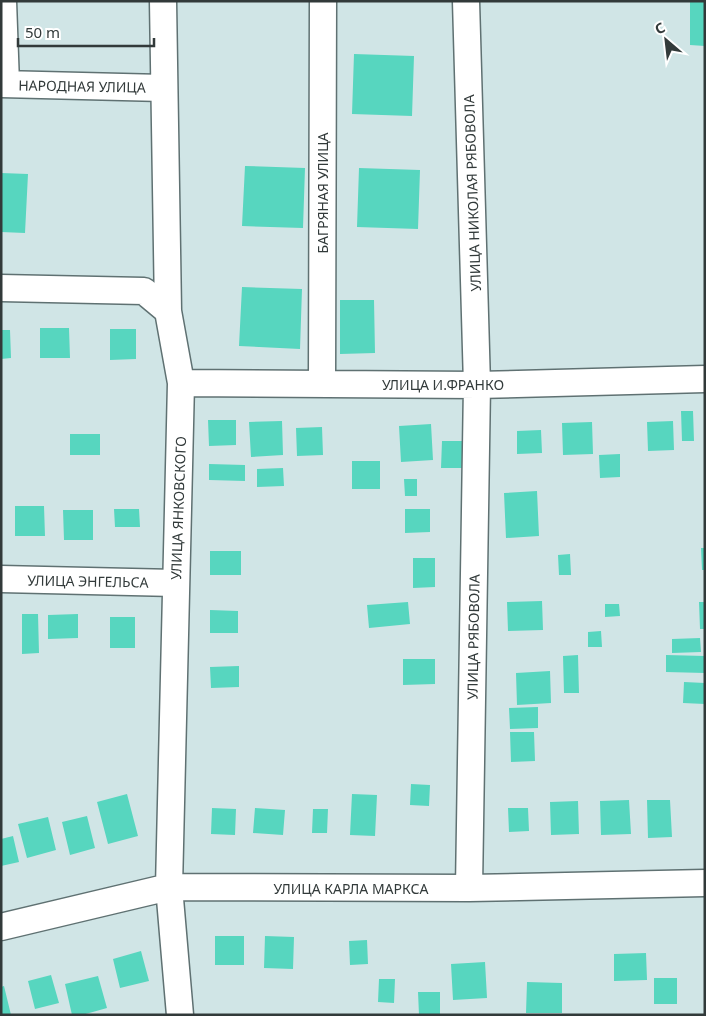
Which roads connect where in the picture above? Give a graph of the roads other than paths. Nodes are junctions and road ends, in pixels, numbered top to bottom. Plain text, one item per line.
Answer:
1 (3, 1) edge
2 (163, 1) edge
3 (322, 1) edge
4 (466, 1) edge
5 (3, 84) edge
6 (163, 88) junction
7 (1, 288) edge
8 (168, 311) junction
9 (705, 380) edge
10 (181, 383) junction
11 (322, 384) junction
12 (477, 385) junction
13 (1, 579) edge
14 (175, 583) junction
15 (705, 883) edge
16 (169, 888) junction
17 (469, 888) junction
18 (1, 927) edge
19 (180, 1015) edge

1 - 5 street
2 - 6 street, УЛИЦА ЯНКОВСКОГО
3 - 11 street, БАГРЯНАЯ УЛИЦА
4 - 12 street, УЛИЦА НИКОЛАЯ РЯБОВОЛА
5 - 6 street, НАРОДНАЯ УЛИЦА
6 - 8 street, УЛИЦА ЯНКОВСКОГО
7 - 8 street
8 - 10 street, УЛИЦА ЯНКОВСКОГО
9 - 12 street, УЛИЦА И.ФРАНКО
10 - 11 street, УЛИЦА И.ФРАНКО
10 - 14 street, УЛИЦА ЯНКОВСКОГО
11 - 12 street, УЛИЦА И.ФРАНКО
12 - 17 street, УЛИЦА РЯБОВОЛА
13 - 14 street, УЛИЦА ЭНГЕЛЬСА
14 - 16 street, УЛИЦА ЯНКОВСКОГО
15 - 17 street, УЛИЦА КАРЛА МАРКСА
16 - 17 street, УЛИЦА КАРЛА МАРКСА
16 - 18 street, УЛИЦА КАРЛА МАРКСА
16 - 19 street, УЛИЦА ЯНКОВСКОГО

